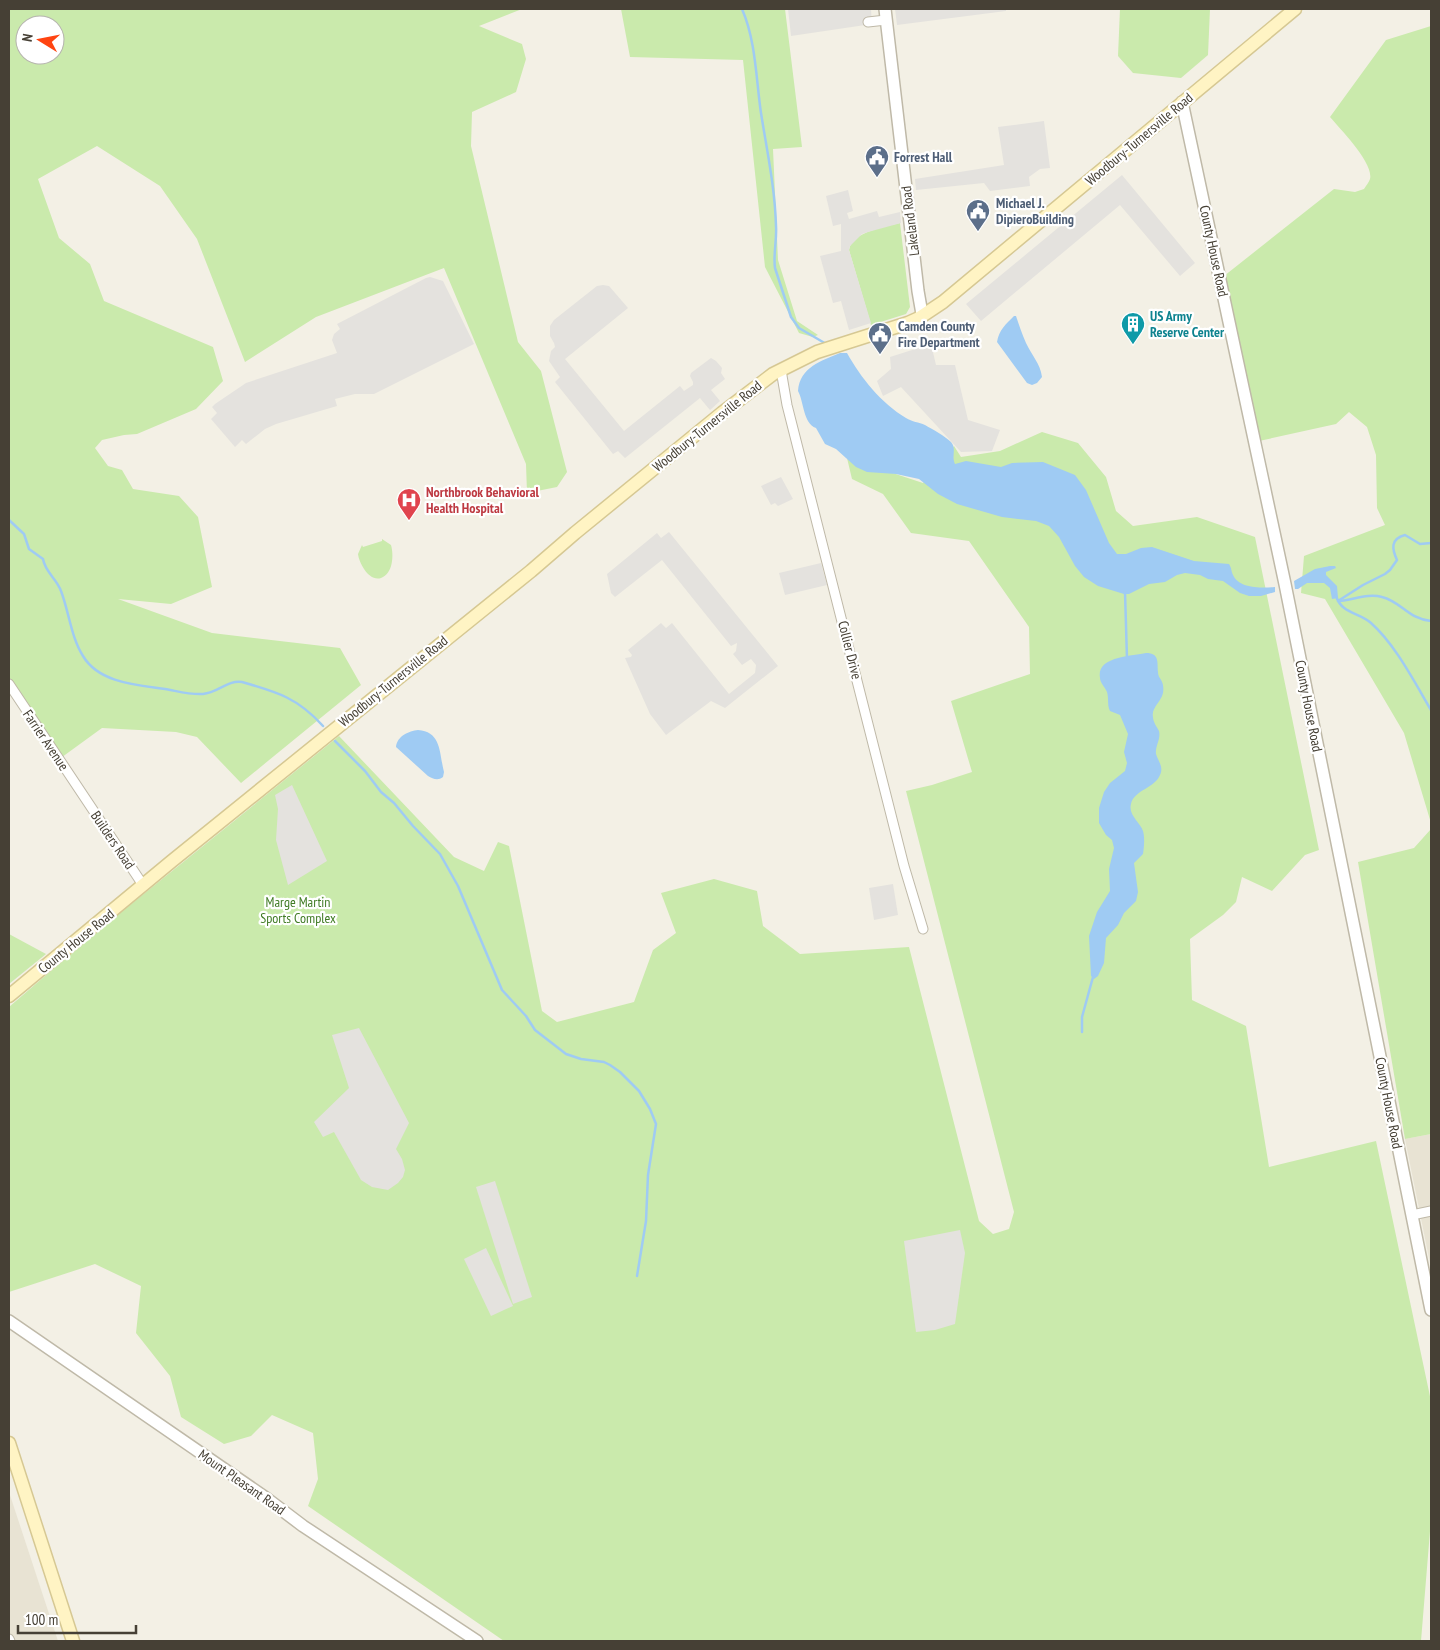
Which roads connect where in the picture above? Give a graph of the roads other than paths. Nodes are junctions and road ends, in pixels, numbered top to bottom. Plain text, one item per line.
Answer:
1 (1295, 9) edge
2 (885, 14) edge
3 (868, 22) dead end
4 (1182, 102) junction
5 (922, 314) junction
6 (781, 370) junction
7 (9, 684) edge
8 (83, 795) joint
9 (143, 885) junction
10 (923, 929) dead end
11 (9, 996) edge
12 (1431, 1211) edge
13 (1412, 1215) junction
14 (1431, 1310) edge
15 (9, 1322) edge
16 (9, 1443) edge
17 (73, 1641) edge
18 (477, 1641) edge

1 - 4 main road, Woodbury-Turnersville Road
2 - 3 street
2 - 5 street, Lakeland Road
4 - 5 main road, Woodbury-Turnersville Road
4 - 13 street, County House Road
5 - 6 main road, Woodbury-Turnersville Road
6 - 9 main road, Woodbury-Turnersville Road
6 - 10 street, Collier Drive
7 - 8 street, Farrier Avenue
8 - 9 street, Builders Road
9 - 11 main road, County House Road
12 - 13 street
13 - 14 street, County House Road
15 - 18 street, Mount Pleasant Road
16 - 17 main road

